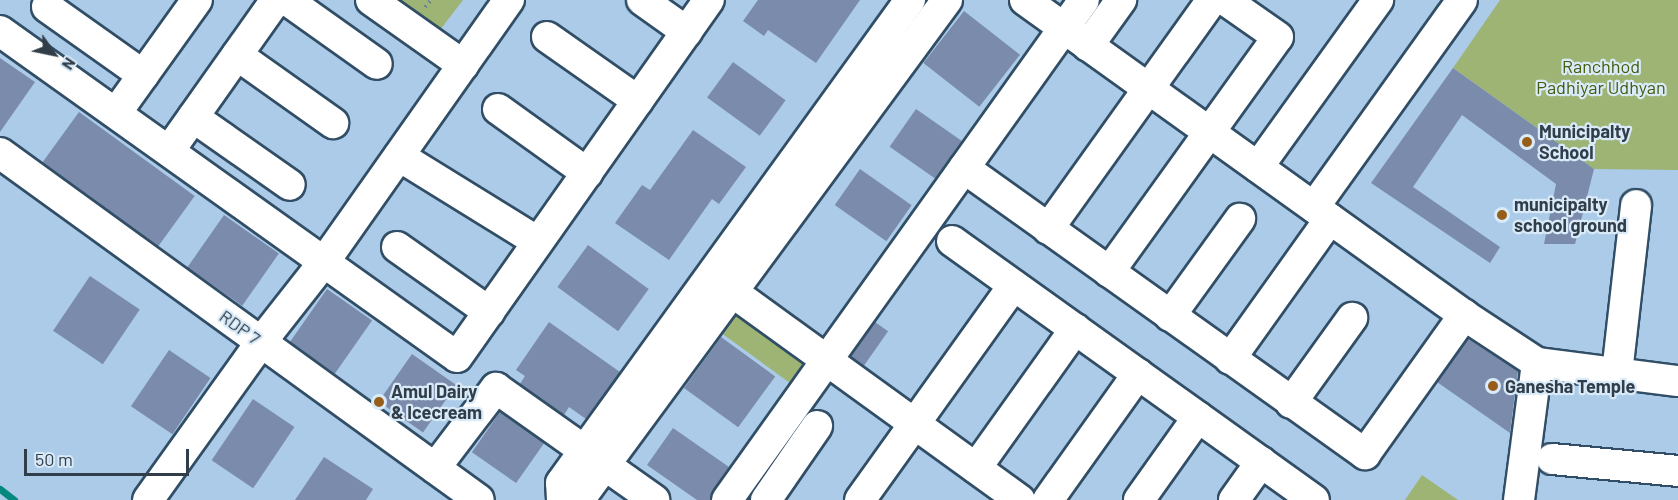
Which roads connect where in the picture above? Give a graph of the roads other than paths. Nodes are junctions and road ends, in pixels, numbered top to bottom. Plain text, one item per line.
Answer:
1 (276, 0) edge
2 (287, 0) edge
3 (371, 0) edge
4 (509, 0) edge
5 (642, 0) edge
6 (709, 0) edge
7 (910, 0) edge
8 (947, 0) edge
9 (1025, 0) edge
10 (1084, 0) edge
11 (1121, 0) edge
12 (1212, 0) edge
13 (1225, 0) edge
14 (1378, 0) edge
15 (1462, 0) edge
16 (185, 4) edge
17 (47, 7) dead end
18 (1064, 28) junction
19 (0, 31) edge
20 (687, 32) junction
21 (547, 37) dead end
22 (1088, 46) junction
23 (237, 55) junction
24 (377, 64) dead end
25 (463, 65) junction
26 (143, 75) junction
27 (1149, 89) junction
28 (638, 101) junction
29 (498, 110) dead end
30 (116, 113) junction
31 (193, 117) junction
32 (333, 123) dead end
33 (1209, 132) junction
34 (169, 151) junction
35 (0, 153) edge
36 (399, 156) junction
37 (1258, 167) junction
38 (964, 168) junction
39 (587, 173) junction
40 (290, 185) dead end
41 (1636, 205) dead end
42 (1322, 213) junction
43 (1240, 219) dead end
44 (1048, 229) junction
45 (952, 241) dead end
46 (538, 242) junction
47 (397, 247) dead end
48 (324, 262) junction
49 (1109, 272) junction
50 (721, 284) junction
51 (1014, 285) junction
52 (489, 312) junction
53 (1464, 315) junction
54 (1170, 316) junction
55 (1352, 318) dead end
56 (1075, 329) junction
57 (261, 342) junction
58 (1230, 359) junction
59 (826, 360) junction
60 (1537, 363) junction
61 (1617, 373) junction
62 (1138, 374) junction
63 (1678, 381) edge
64 (1291, 403) junction
65 (1198, 417) junction
66 (915, 424) junction
67 (817, 426) dead end
68 (596, 458) junction
69 (1552, 459) dead end
70 (1261, 462) junction
71 (435, 468) junction
72 (976, 468) junction
73 (1678, 471) edge
74 (148, 500) edge
75 (479, 500) edge
76 (562, 500) edge
77 (579, 500) edge
78 (654, 500) edge
79 (726, 500) edge
80 (766, 500) edge
81 (860, 500) edge
82 (1020, 500) edge
83 (1048, 500) edge
84 (1139, 500) edge
85 (1234, 500) edge
86 (1314, 500) edge
87 (1519, 500) edge

1 - 23 street
2 - 24 street
3 - 25 street
4 - 25 street
5 - 20 street
6 - 20 street
7 - 50 street
8 - 50 street
9 - 18 street
10 - 18 street
11 - 22 street
12 - 27 street
13 - 33 street
14 - 37 street
15 - 42 street
16 - 26 street
17 - 26 street
18 - 22 street
18 - 38 street
19 - 30 street
20 - 28 street
21 - 28 street
22 - 27 street
23 - 31 street
23 - 32 street
25 - 36 street
26 - 30 street
27 - 33 street
27 - 44 street
28 - 39 street
29 - 39 street
30 - 34 street
31 - 34 street
31 - 40 street
33 - 37 street
33 - 49 street
34 - 48 street
35 - 57 street, RDP 7
36 - 46 street
36 - 48 street
37 - 42 street
38 - 44 street
38 - 59 street
39 - 46 street
41 - 61 street
42 - 53 street
42 - 58 street
43 - 54 street
44 - 49 street
45 - 51 street
46 - 52 street
47 - 52 street
48 - 52 street
48 - 57 street
49 - 54 street
50 - 59 street
50 - 68 street
51 - 56 street
51 - 66 street
53 - 60 street
53 - 64 street
54 - 58 street
55 - 64 street
56 - 62 street
56 - 72 street
57 - 71 street, RDP 7
57 - 74 street
58 - 64 street
59 - 66 street
59 - 79 street
60 - 61 street
60 - 87 street
61 - 63 street
62 - 65 street
62 - 83 street
65 - 70 street
65 - 84 street
66 - 72 street
66 - 81 street
67 - 80 street
68 - 71 street
68 - 76 street
68 - 77 street
68 - 78 street
69 - 73 street
70 - 85 street
70 - 86 street
71 - 75 street, RDP 7
72 - 82 street

